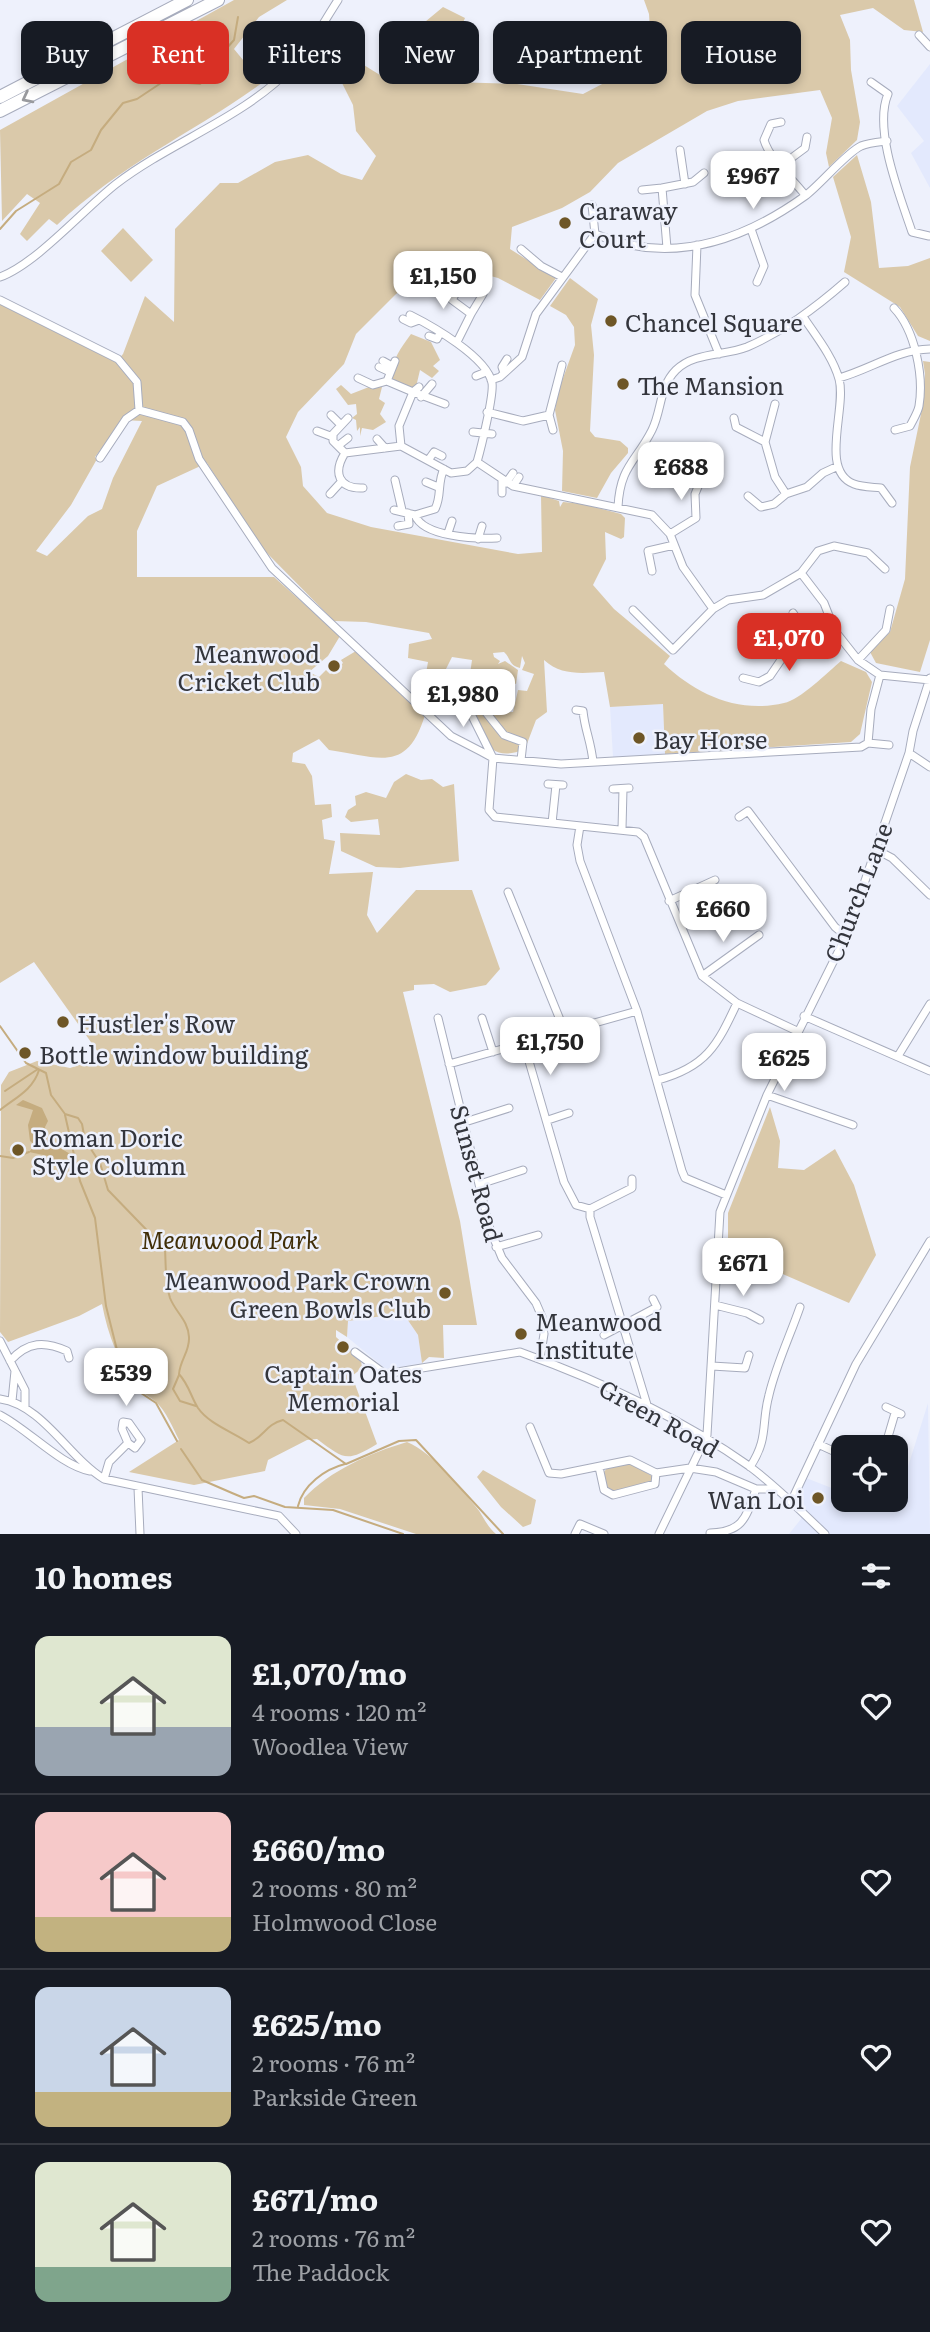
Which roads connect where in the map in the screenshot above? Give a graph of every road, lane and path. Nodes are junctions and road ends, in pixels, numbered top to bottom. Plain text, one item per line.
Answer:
1 (187, 0) edge
2 (218, 0) edge
3 (338, 0) edge
4 (919, 36) dead end
5 (930, 47) edge
6 (871, 82) dead end
7 (0, 97) edge
8 (0, 111) edge
9 (781, 122) dead end
10 (807, 137) dead end
11 (887, 141) junction
12 (680, 150) dead end
13 (782, 165) junction
14 (704, 173) dead end
15 (691, 186) junction
16 (662, 188) junction
17 (642, 190) dead end
18 (805, 195) junction
19 (592, 205) dead end
20 (751, 229) junction
21 (595, 234) junction
22 (929, 236) edge
23 (697, 245) junction
24 (667, 248) junction
25 (521, 249) dead end
26 (562, 276) junction
27 (0, 277) edge
28 (757, 282) dead end
29 (845, 282) dead end
30 (459, 287) dead end
31 (482, 294) dead end
32 (0, 300) edge
33 (404, 307) dead end
34 (894, 308) dead end
35 (471, 314) junction
36 (803, 318) junction
37 (440, 332) junction
38 (429, 336) dead end
39 (457, 342) junction
40 (914, 349) junction
41 (930, 349) edge
42 (719, 354) junction
43 (507, 359) dead end
44 (381, 364) dead end
45 (562, 365) dead end
46 (486, 372) junction
47 (504, 373) junction
48 (477, 376) dead end
49 (358, 378) dead end
50 (839, 378) junction
51 (491, 380) junction
52 (387, 381) junction
53 (432, 384) dead end
54 (416, 390) junction
55 (421, 397) junction
56 (445, 404) dead end
57 (775, 404) dead end
58 (139, 410) junction
59 (487, 412) junction
60 (331, 415) dead end
61 (549, 415) junction
62 (348, 418) dead end
63 (734, 418) dead end
64 (341, 425) junction
65 (895, 429) dead end
66 (553, 430) dead end
67 (317, 431) dead end
68 (473, 432) dead end
69 (483, 432) junction
70 (492, 434) dead end
71 (348, 438) dead end
72 (377, 439) dead end
73 (765, 442) junction
74 (334, 443) junction
75 (359, 443) dead end
76 (422, 444) dead end
77 (401, 446) junction
78 (385, 448) junction
79 (368, 450) junction
80 (470, 450) dead end
81 (480, 452) junction
82 (345, 453) junction
83 (415, 454) junction
84 (442, 456) dead end
85 (100, 457) dead end
86 (429, 459) junction
87 (477, 462) junction
88 (498, 466) dead end
89 (836, 467) junction
90 (448, 471) junction
91 (494, 475) junction
92 (516, 475) dead end
93 (702, 477) dead end
94 (396, 480) dead end
95 (340, 481) junction
96 (426, 482) dead end
97 (448, 482) dead end
98 (507, 483) junction
99 (438, 487) junction
100 (363, 488) dead end
101 (330, 491) dead end
102 (502, 494) dead end
103 (786, 494) junction
104 (748, 496) dead end
105 (892, 503) dead end
106 (618, 507) junction
107 (405, 512) junction
108 (452, 521) dead end
109 (398, 526) dead end
110 (482, 526) dead end
111 (448, 533) junction
112 (670, 534) junction
113 (478, 538) junction
114 (497, 538) dead end
115 (674, 545) junction
116 (885, 569) dead end
117 (652, 570) dead end
118 (801, 573) junction
119 (890, 608) dead end
120 (713, 609) junction
121 (633, 610) dead end
122 (793, 613) dead end
123 (835, 631) junction
124 (813, 640) junction
125 (858, 660) junction
126 (880, 675) junction
127 (496, 677) dead end
128 (743, 678) dead end
129 (930, 679) edge
130 (458, 688) dead end
131 (489, 701) junction
132 (505, 705) dead end
133 (576, 710) dead end
134 (868, 743) junction
135 (889, 745) dead end
136 (909, 753) junction
137 (493, 758) junction
138 (521, 760) junction
139 (593, 762) junction
140 (930, 766) edge
141 (556, 785) dead end
142 (613, 789) dead end
143 (739, 817) dead end
144 (552, 823) junction
145 (580, 826) junction
146 (622, 829) junction
147 (875, 849) junction
148 (715, 880) dead end
149 (508, 892) dead end
150 (930, 895) edge
151 (669, 901) junction
152 (759, 935) dead end
153 (846, 936) junction
154 (702, 976) junction
155 (737, 1003) junction
156 (930, 1004) edge
157 (638, 1011) junction
158 (804, 1016) junction
159 (438, 1018) dead end
160 (482, 1018) dead end
161 (797, 1031) junction
162 (565, 1032) junction
163 (524, 1044) junction
164 (493, 1052) junction
165 (898, 1056) junction
166 (449, 1064) junction
167 (930, 1071) edge
168 (658, 1080) junction
169 (767, 1095) junction
170 (509, 1108) dead end
171 (569, 1114) dead end
172 (548, 1120) junction
173 (464, 1122) junction
174 (853, 1125) dead end
175 (523, 1170) dead end
176 (632, 1178) dead end
177 (480, 1184) junction
178 (726, 1195) junction
179 (590, 1209) junction
180 (538, 1235) dead end
181 (930, 1241) edge
182 (496, 1247) junction
183 (653, 1298) dead end
184 (715, 1305) junction
185 (800, 1307) dead end
186 (760, 1320) dead end
187 (624, 1325) junction
188 (604, 1335) dead end
189 (0, 1341) edge
190 (355, 1352) dead end
191 (749, 1355) dead end
192 (69, 1359) dead end
193 (540, 1359) junction
194 (10, 1361) junction
195 (712, 1366) junction
196 (15, 1370) junction
197 (0, 1399) edge
198 (12, 1401) junction
199 (25, 1407) junction
200 (886, 1407) dead end
201 (648, 1408) junction
202 (0, 1415) edge
203 (530, 1427) dead end
204 (890, 1435) edge
205 (705, 1440) junction
206 (128, 1443) dead end
207 (818, 1444) junction
208 (831, 1450) edge
209 (599, 1467) junction
210 (750, 1467) junction
211 (690, 1468) junction
212 (90, 1471) junction
213 (656, 1473) junction
214 (104, 1479) junction
215 (138, 1488) junction
216 (756, 1489) junction
217 (774, 1489) junction
218 (791, 1502) junction
219 (710, 1533) edge
220 (140, 1534) edge
221 (296, 1534) edge
222 (575, 1534) edge
223 (604, 1534) edge
224 (659, 1534) edge
225 (825, 1534) edge

1 - 7 highway
2 -> 8 highway
3 - 27 street
4 - 5 street
6 - 11 street
9 - 13 street
10 - 13 street
11 - 18 street
11 - 22 street
12 - 15 street
13 - 18 street
14 - 15 street
15 - 16 street
16 - 17 street
16 - 24 street
18 - 20 street
19 - 21 street
20 - 23 street
20 - 28 street
21 - 24 street
21 - 26 street
23 - 24 street
23 - 42 street
25 - 26 street
26 - 47 street
29 - 36 street
30 - 35 street
31 - 35 street
32 - 58 street
33 - 37 street
34 - 40 street
35 - 39 street
36 - 42 street
36 - 50 street
37 - 38 street
37 - 39 street
39 - 46 street
40 - 41 street
40 - 50 street
40 - 65 street
42 - 106 street
43 - 47 street
44 - 52 street
45 - 61 street
46 - 48 street
46 - 51 street
47 - 51 street
49 - 52 street
50 - 89 street
51 - 59 street
52 - 54 street
53 - 55 street
54 - 55 street
54 - 77 street
55 - 56 street
57 - 73 street
58 - 85 street
58 - 137 street
59 - 61 street
59 - 69 street
60 - 64 street
61 - 66 street
62 - 64 street
63 - 73 street
64 - 74 street
67 - 74 street
68 - 69 street
69 - 70 street
69 - 81 street
71 - 74 street
72 - 78 street
73 - 103 street
74 - 82 street
75 - 79 street
76 - 83 street
77 - 78 street
77 - 83 street
78 - 79 street
79 - 82 street
80 - 81 street
81 - 87 street
82 - 95 street
83 - 86 street
84 - 86 street
86 - 90 street
87 - 90 street
87 - 91 street
88 - 91 street
89 - 103 street
89 - 105 street
90 - 97 street
90 - 99 street
91 - 98 street
92 - 98 street
93 - 112 street
94 - 107 street
95 - 100 street
95 - 101 street
96 - 99 street
98 - 102 street
98 - 106 street
99 - 107 street
103 - 104 street
106 - 112 street
107 - 109 street
107 - 111 street
108 - 111 street
110 - 113 street
111 - 113 street
112 - 115 street
113 - 114 street
115 - 117 street
115 - 120 street
116 - 118 street
118 - 120 street
118 - 123 street
119 - 125 street
120 - 121 street
122 - 124 street
123 - 124 street
123 - 125 street
124 - 128 street
125 - 126 street
126 - 129 street
126 - 134 street
127 - 131 street
129 - 136 street, Church Lane
130 - 137 street
131 - 132 street
131 - 138 street
133 - 139 street
134 - 135 street
134 - 139 street
136 - 140 street
136 - 147 street, Church Lane
137 - 138 street
137 - 144 street
138 - 139 street
141 - 144 street
142 - 146 street
143 - 153 street
144 - 145 street
145 - 146 street
145 - 157 street
146 - 151 street
147 - 150 street
147 - 153 street, Church Lane
148 - 151 street
149 - 162 street
151 - 154 street
152 - 154 street
153 - 158 street, Church Lane
154 - 155 street
155 - 161 street
155 - 168 street
156 - 165 street
157 - 162 street
157 - 168 street
158 - 161 street, Church Lane
158 - 165 street
159 - 166 street, Sunset Road
160 - 164 street
161 - 169 street, Church Lane
162 - 163 street
163 - 164 street
163 - 172 street
164 - 166 street
165 - 167 street
166 - 173 street, Sunset Road
168 - 178 street
169 - 174 street
169 - 178 street, Church Lane
170 - 173 street
171 - 172 street
172 - 179 street
173 - 177 street, Sunset Road
175 - 177 street
176 - 179 street
177 - 182 street, Sunset Road
178 - 184 street, Church Lane
179 - 187 street
180 - 182 street
181 - 207 street
182 - 193 street, Sunset Road
183 - 187 street
184 - 186 street
184 - 195 street, Church Lane
185 - 210 street
187 - 188 street
187 - 201 street
189 - 194 street
190 - 193 street, Green Road
191 - 195 street
192 - 194 street
193 - 201 street, Green Road
194 - 196 street
195 - 205 street, Church Lane
196 - 198 street
196 - 199 street
197 - 198 street
198 - 199 street
199 - 212 street
200 - 204 street
201 - 205 street, Green Road
202 - 212 street
203 - 209 street
205 - 210 street, Green Road
205 - 211 street, Church Lane
206 - 214 street
207 - 208 street
207 - 218 street
209 - 213 street
209 - 213 street
210 - 217 street, Green Road
211 - 213 street
211 - 216 street
211 - 224 street, Church Lane
212 - 214 street
214 - 215 street
215 - 220 street
215 - 221 street
216 - 217 street
216 - 219 street
217 - 218 street, Green Road
218 - 225 street, Green Road
222 - 223 street

